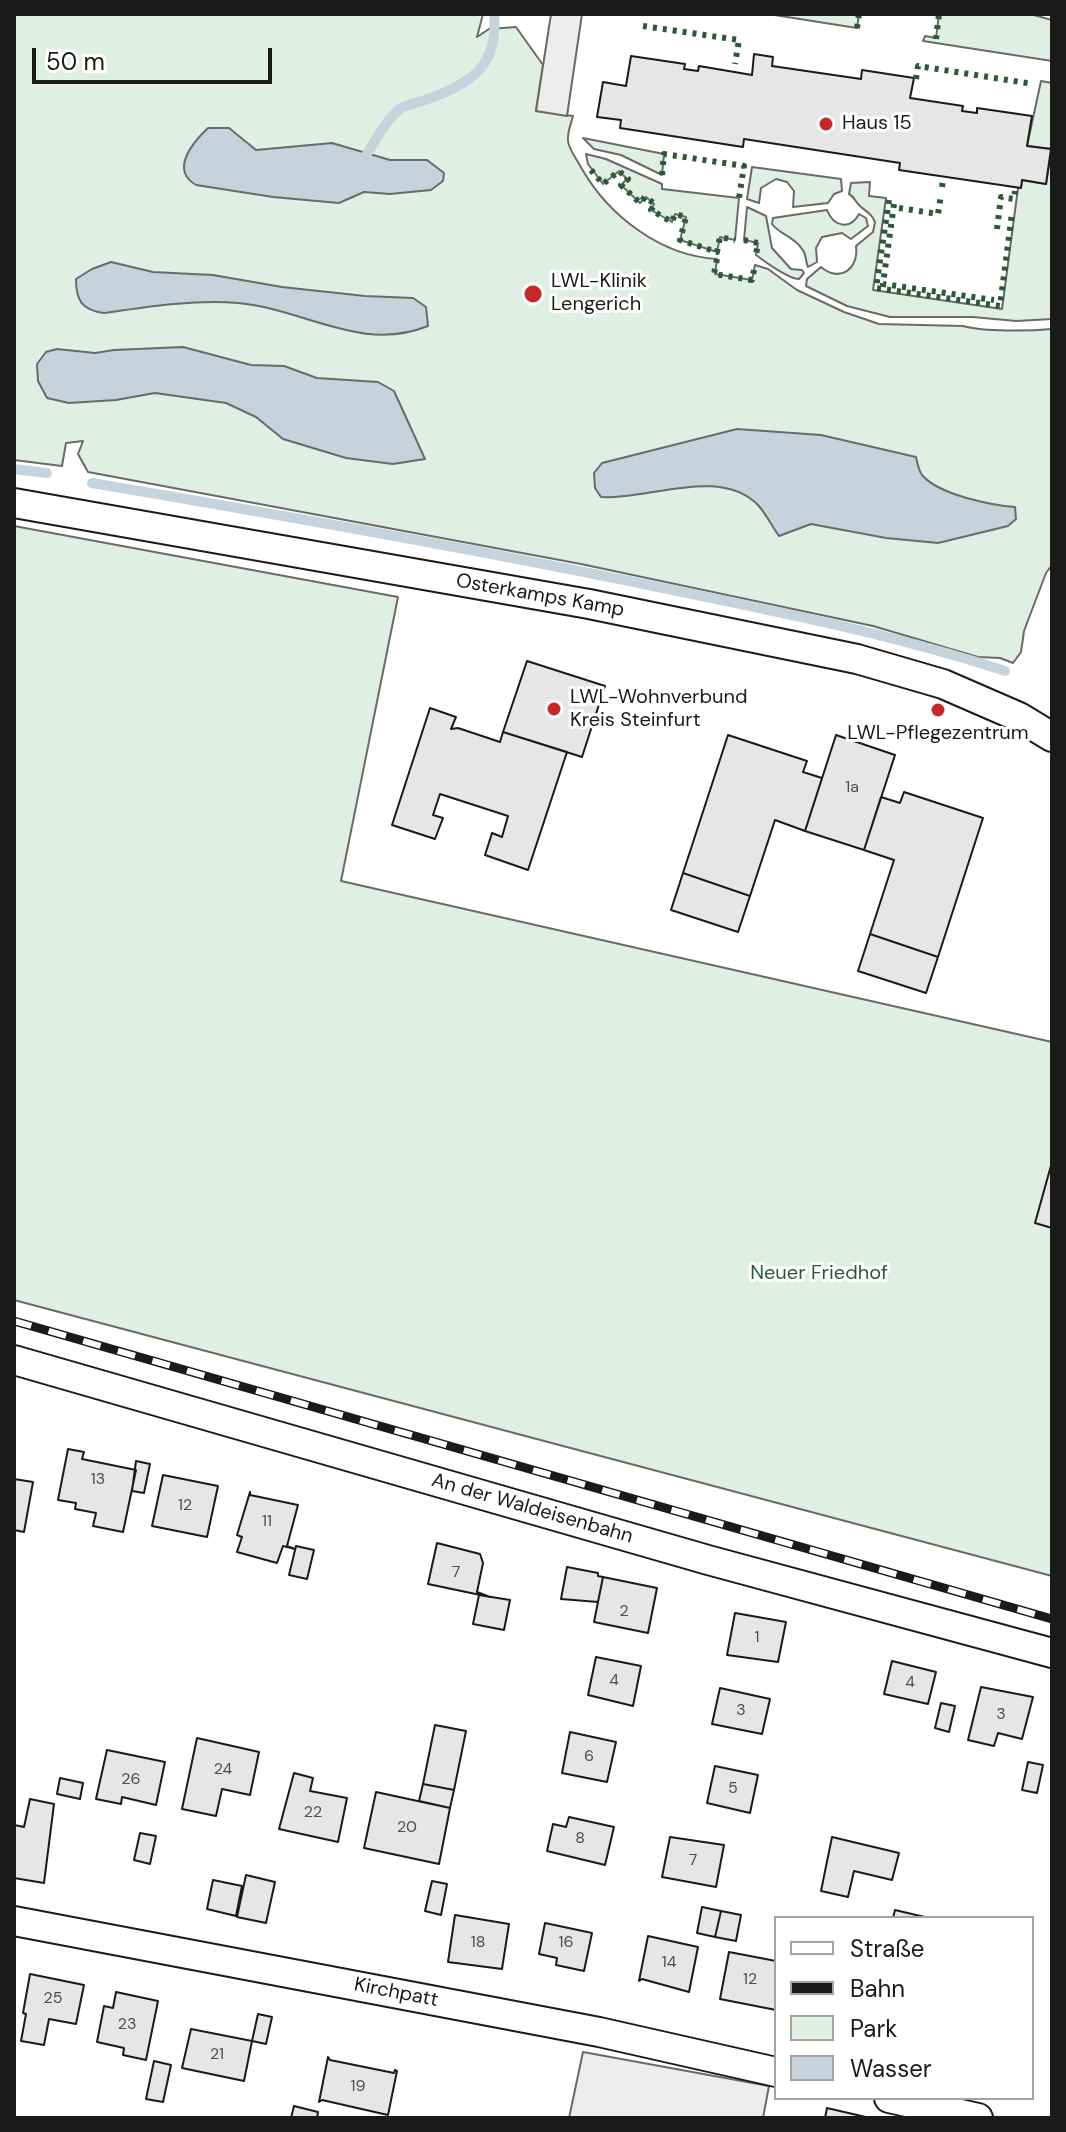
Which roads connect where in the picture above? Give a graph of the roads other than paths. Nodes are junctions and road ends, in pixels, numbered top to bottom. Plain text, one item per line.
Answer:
1 (14, 503) edge
2 (1052, 737) edge
3 (14, 1360) edge
4 (1052, 1653) edge
5 (14, 1921) edge
6 (774, 2072) edge
7 (898, 2100) edge
8 (978, 2118) edge

1 - 2 street, Osterkamps Kamp
3 - 4 street, An der Waldeisenbahn
5 - 6 street, Kirchpatt
7 - 8 street

